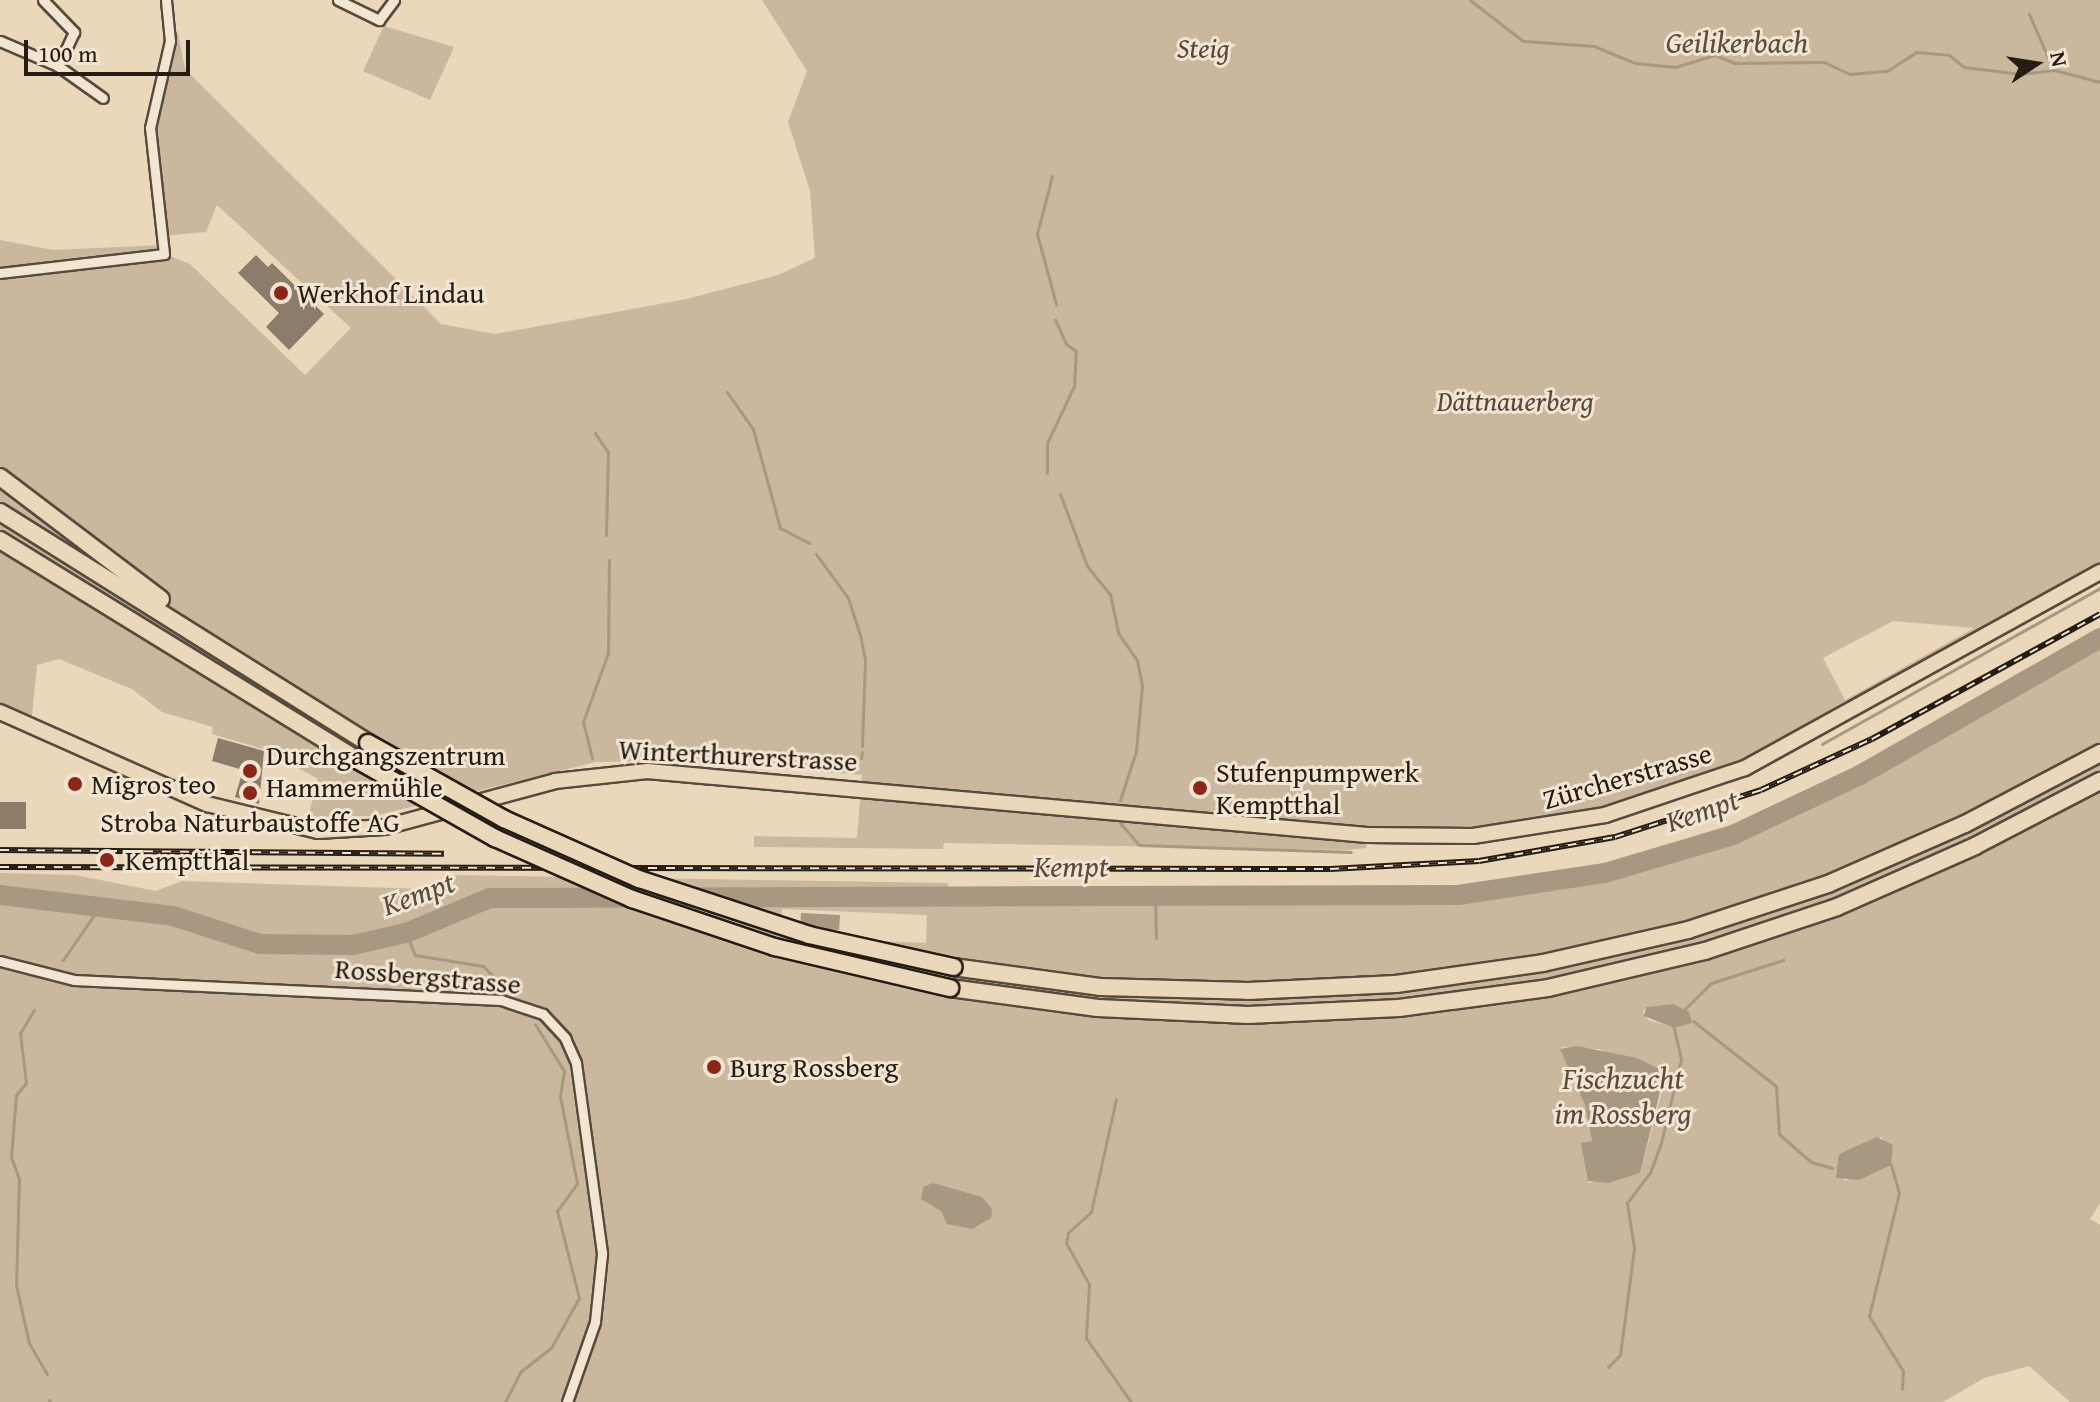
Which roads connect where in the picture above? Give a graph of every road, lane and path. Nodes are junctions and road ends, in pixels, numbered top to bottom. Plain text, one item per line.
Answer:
1 (43, 0) edge
2 (166, 0) edge
3 (338, 0) edge
4 (394, 0) edge
5 (0, 41) edge
6 (58, 66) junction
7 (103, 98) dead end
8 (0, 273) edge
9 (0, 477) edge
10 (0, 512) edge
11 (0, 540) edge
12 (2100, 572) edge
13 (188, 625) junction
14 (0, 712) edge
15 (2100, 753) edge
16 (2100, 781) edge
17 (1119, 812) joint
18 (0, 961) edge
19 (567, 1402) edge

1 - 6 street
2 - 8 street
3 - 4 street
5 - 6 street
6 - 7 street
9 - 13 highway
10 - 13 highway
11 - 16 highway, bridge
12 - 17 main road, Zürcherstrasse
13 - 15 highway, bridge
14 - 17 main road, Winterthurerstrasse
18 - 19 street, Rossbergstrasse

